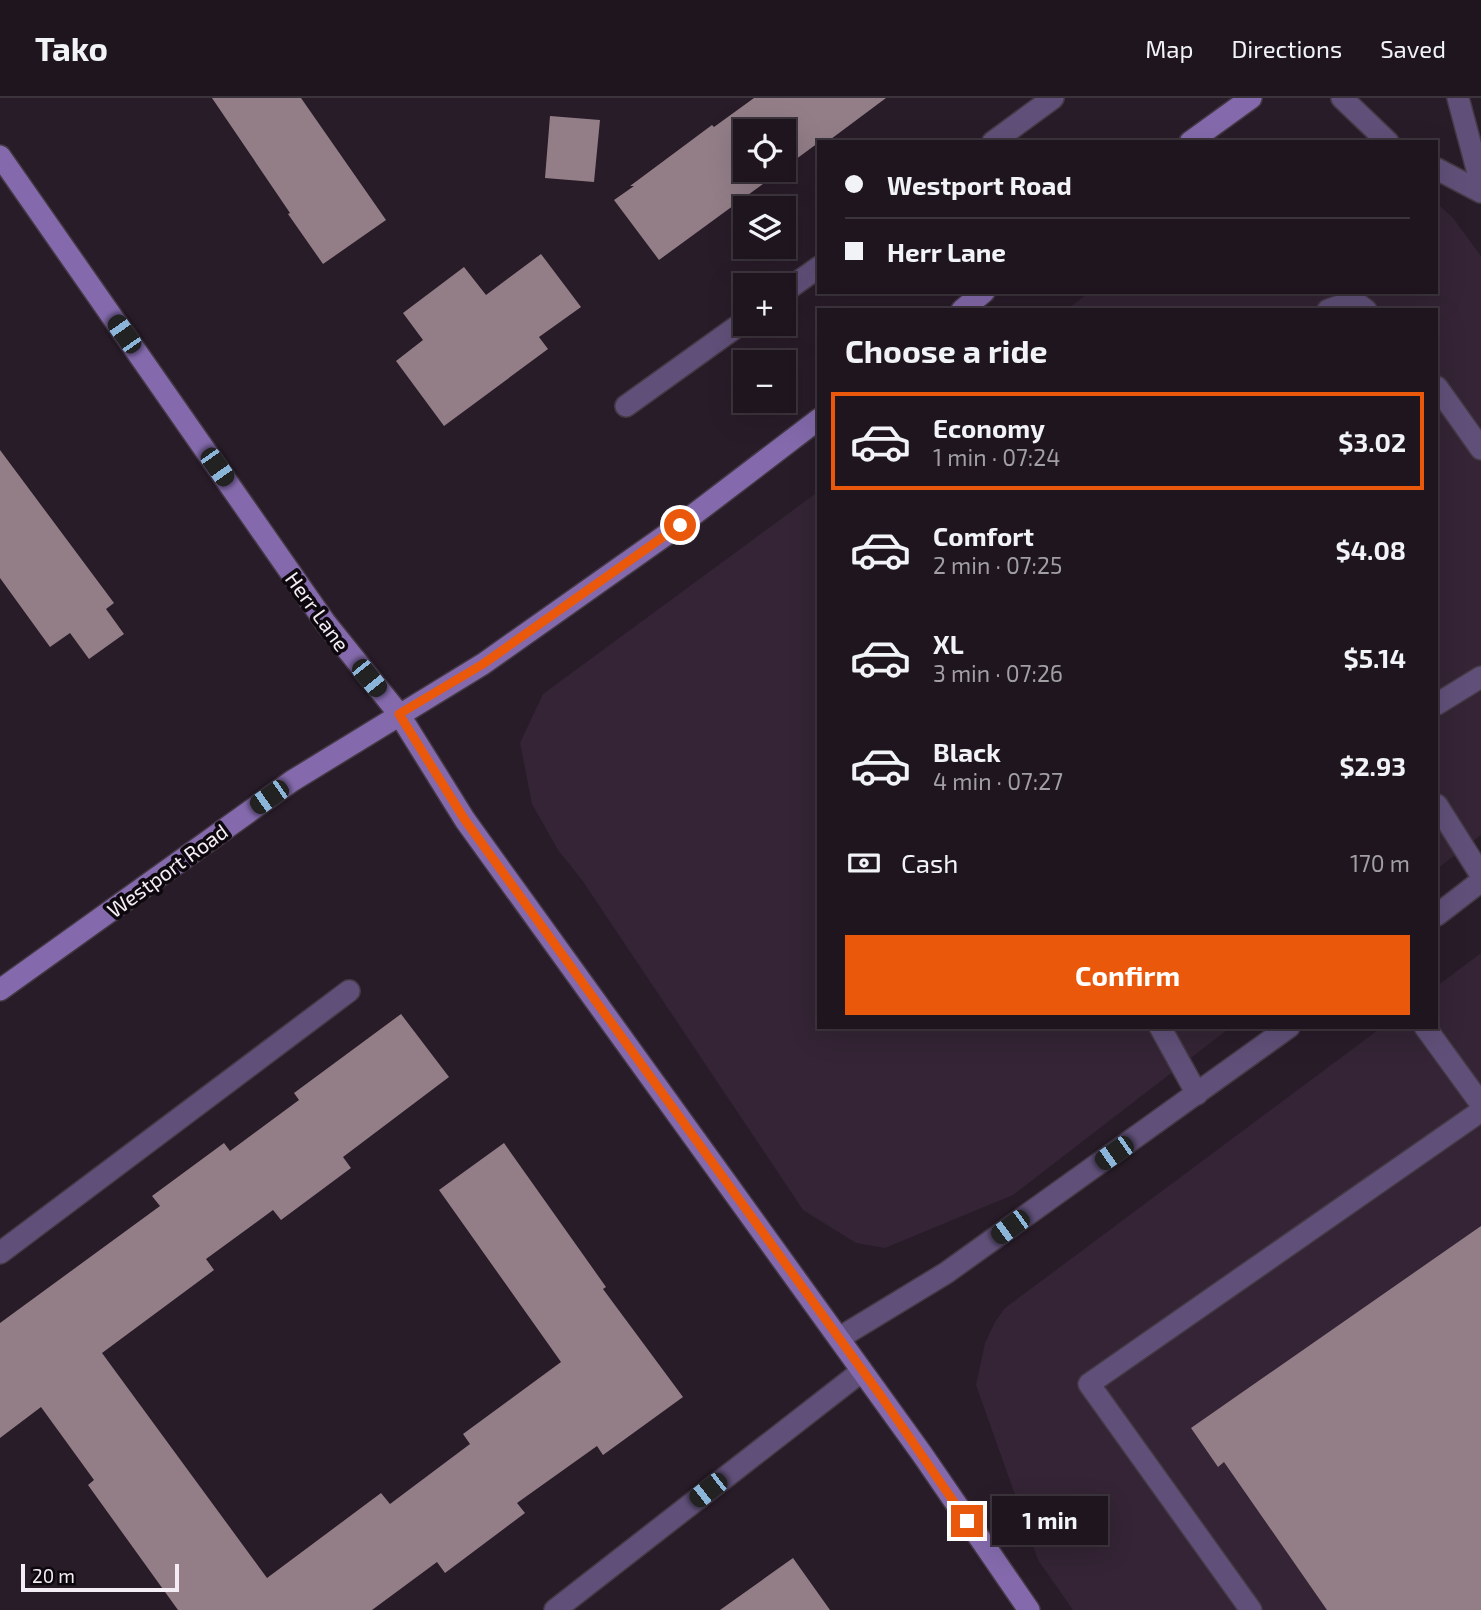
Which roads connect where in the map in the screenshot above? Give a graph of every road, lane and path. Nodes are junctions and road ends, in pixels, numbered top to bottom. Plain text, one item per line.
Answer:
1 (1053, 98) edge
2 (1251, 98) edge
3 (1342, 98) edge
4 (1458, 98) edge
5 (996, 140) edge
6 (1193, 140) edge
7 (1386, 140) edge
8 (0, 156) edge
9 (1438, 170) edge
10 (1481, 184) edge
11 (1481, 192) edge
12 (817, 268) edge
13 (796, 283) edge
14 (982, 294) edge
15 (964, 308) edge
16 (1334, 308) edge
17 (1363, 308) edge
18 (733, 329) edge
19 (1438, 388) edge
20 (626, 406) dead end
21 (817, 421) edge
22 (1481, 449) edge
23 (1481, 677) edge
24 (1438, 703) edge
25 (399, 714) junction
26 (1438, 808) edge
27 (1481, 875) edge
28 (1481, 881) edge
29 (1438, 914) edge
30 (0, 990) edge
31 (349, 991) dead end
32 (1161, 1029) edge
33 (1286, 1029) edge
34 (1426, 1029) edge
35 (1197, 1094) junction
36 (1481, 1104) edge
37 (1481, 1111) edge
38 (0, 1252) edge
39 (839, 1338) junction
40 (862, 1370) junction
41 (555, 1610) edge
42 (1029, 1610) edge
43 (1251, 1610) edge

1 - 5 street
2 - 6 main road
3 - 7 street
4 - 10 street
8 - 25 main road, Herr Lane
9 - 11 street
12 - 13 street
14 - 15 main road
16 - 17 street
18 - 20 street
19 - 22 street
21 - 25 main road, Westport Road
23 - 24 street
25 - 30 main road, Westport Road
25 - 39 main road, Herr Lane
26 - 27 street
28 - 29 street
31 - 38 street
32 - 35 street
33 - 35 street
34 - 36 street
35 - 39 street
37 - 43 street
39 - 40 main road, Herr Lane
40 - 41 street
40 - 42 main road, Herr Lane

